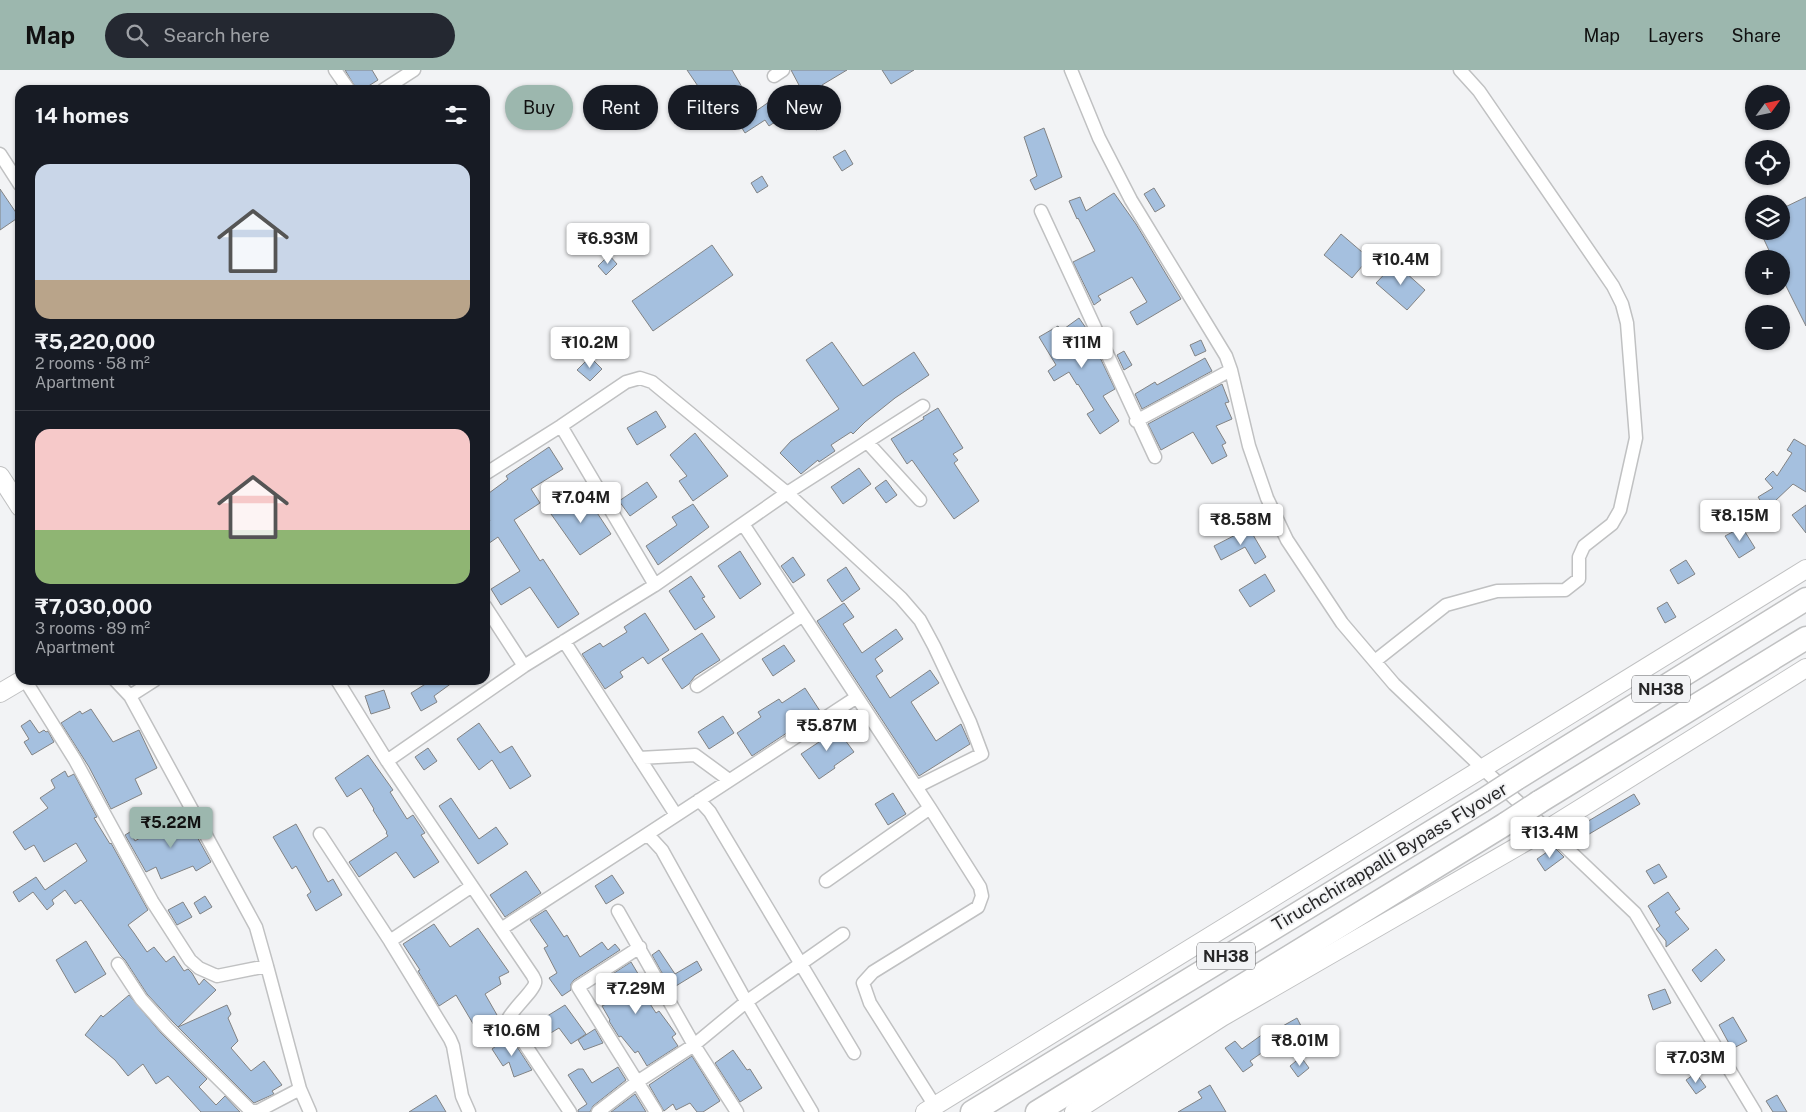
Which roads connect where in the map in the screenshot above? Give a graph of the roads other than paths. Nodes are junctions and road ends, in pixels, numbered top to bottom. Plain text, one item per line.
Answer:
1 (335, 70) edge
2 (414, 70) edge
3 (1071, 70) edge
4 (1460, 70) edge
5 (346, 85) edge
6 (390, 85) edge
7 (0, 154) edge
8 (15, 177) edge
9 (1041, 211) dead end
10 (1231, 370) junction
11 (923, 406) dead end
12 (1136, 421) junction
13 (561, 426) junction
14 (868, 443) junction
15 (1155, 457) dead end
16 (490, 471) edge
17 (0, 476) edge
18 (787, 493) junction
19 (15, 499) edge
20 (920, 500) dead end
21 (743, 524) junction
22 (1806, 569) edge
23 (655, 585) junction
24 (1806, 599) edge
25 (490, 614) edge
26 (803, 615) junction
27 (1806, 638) edge
28 (564, 642) junction
29 (1375, 661) junction
30 (524, 666) junction
31 (1806, 668) edge
32 (15, 685) edge
33 (27, 685) edge
34 (120, 685) edge
35 (147, 685) edge
36 (340, 685) edge
37 (697, 686) dead end
38 (0, 693) edge
39 (130, 696) junction
40 (857, 697) junction
41 (639, 758) junction
42 (387, 760) junction
43 (1482, 768) junction
44 (729, 780) junction
45 (916, 787) junction
46 (700, 800) junction
47 (930, 808) junction
48 (676, 815) junction
49 (1546, 830) junction
50 (320, 834) dead end
51 (642, 836) junction
52 (826, 881) dead end
53 (472, 886) junction
54 (618, 911) dead end
55 (501, 929) junction
56 (843, 934) dead end
57 (390, 941) junction
58 (640, 947) junction
59 (118, 964) dead end
60 (800, 964) junction
61 (267, 966) junction
62 (746, 1002) junction
63 (694, 1045) junction
64 (854, 1052) dead end
65 (637, 1082) junction
66 (300, 1089) junction
67 (930, 1109) edge
68 (310, 1112) edge
69 (469, 1112) edge
70 (570, 1112) edge
71 (598, 1112) edge
72 (656, 1112) edge
73 (738, 1112) edge
74 (812, 1112) edge
75 (972, 1112) edge
76 (1037, 1112) edge
77 (1074, 1112) edge
78 (1756, 1112) edge

1 - 5 street
2 - 6 street
3 - 10 street
4 - 29 street
7 - 8 street
9 - 12 street
10 - 12 street
10 - 29 street
11 - 14 street
12 - 15 street
13 - 16 street
13 - 18 street
13 - 23 street
14 - 18 street
14 - 20 street
17 - 19 street
18 - 21 street
18 - 45 street
21 - 23 street
21 - 26 street
22 - 43 street
23 - 28 street
24 - 75 highway, Tiruchchirappalli Bypass Flyover / NH38, bridge
25 - 30 street
26 - 37 street
26 - 40 street
27 - 76 highway, Tiruchchirappalli Bypass Flyover / NH38, bridge
28 - 30 street
28 - 41 street
29 - 43 street
30 - 42 street
31 - 49 street
32 - 38 street
33 - 61 street
34 - 39 street
35 - 39 street
36 - 42 street
39 - 61 street
40 - 44 street
40 - 45 street
41 - 44 street
41 - 48 street
42 - 53 street
43 - 49 street
43 - 67 street
44 - 46 street
45 - 47 street
46 - 48 street
46 - 60 street
47 - 52 street
47 - 67 street
48 - 51 street
49 - 77 street
49 - 78 street
50 - 57 street
51 - 55 street
51 - 62 street
53 - 55 street
53 - 57 street
54 - 58 street
55 - 70 street
56 - 60 street
57 - 69 street
58 - 63 street
58 - 65 street
59 - 66 street
60 - 62 street
60 - 64 street
61 - 66 street
62 - 63 street
62 - 74 street
63 - 65 street
63 - 73 street
65 - 71 street
65 - 72 street
66 - 68 street

